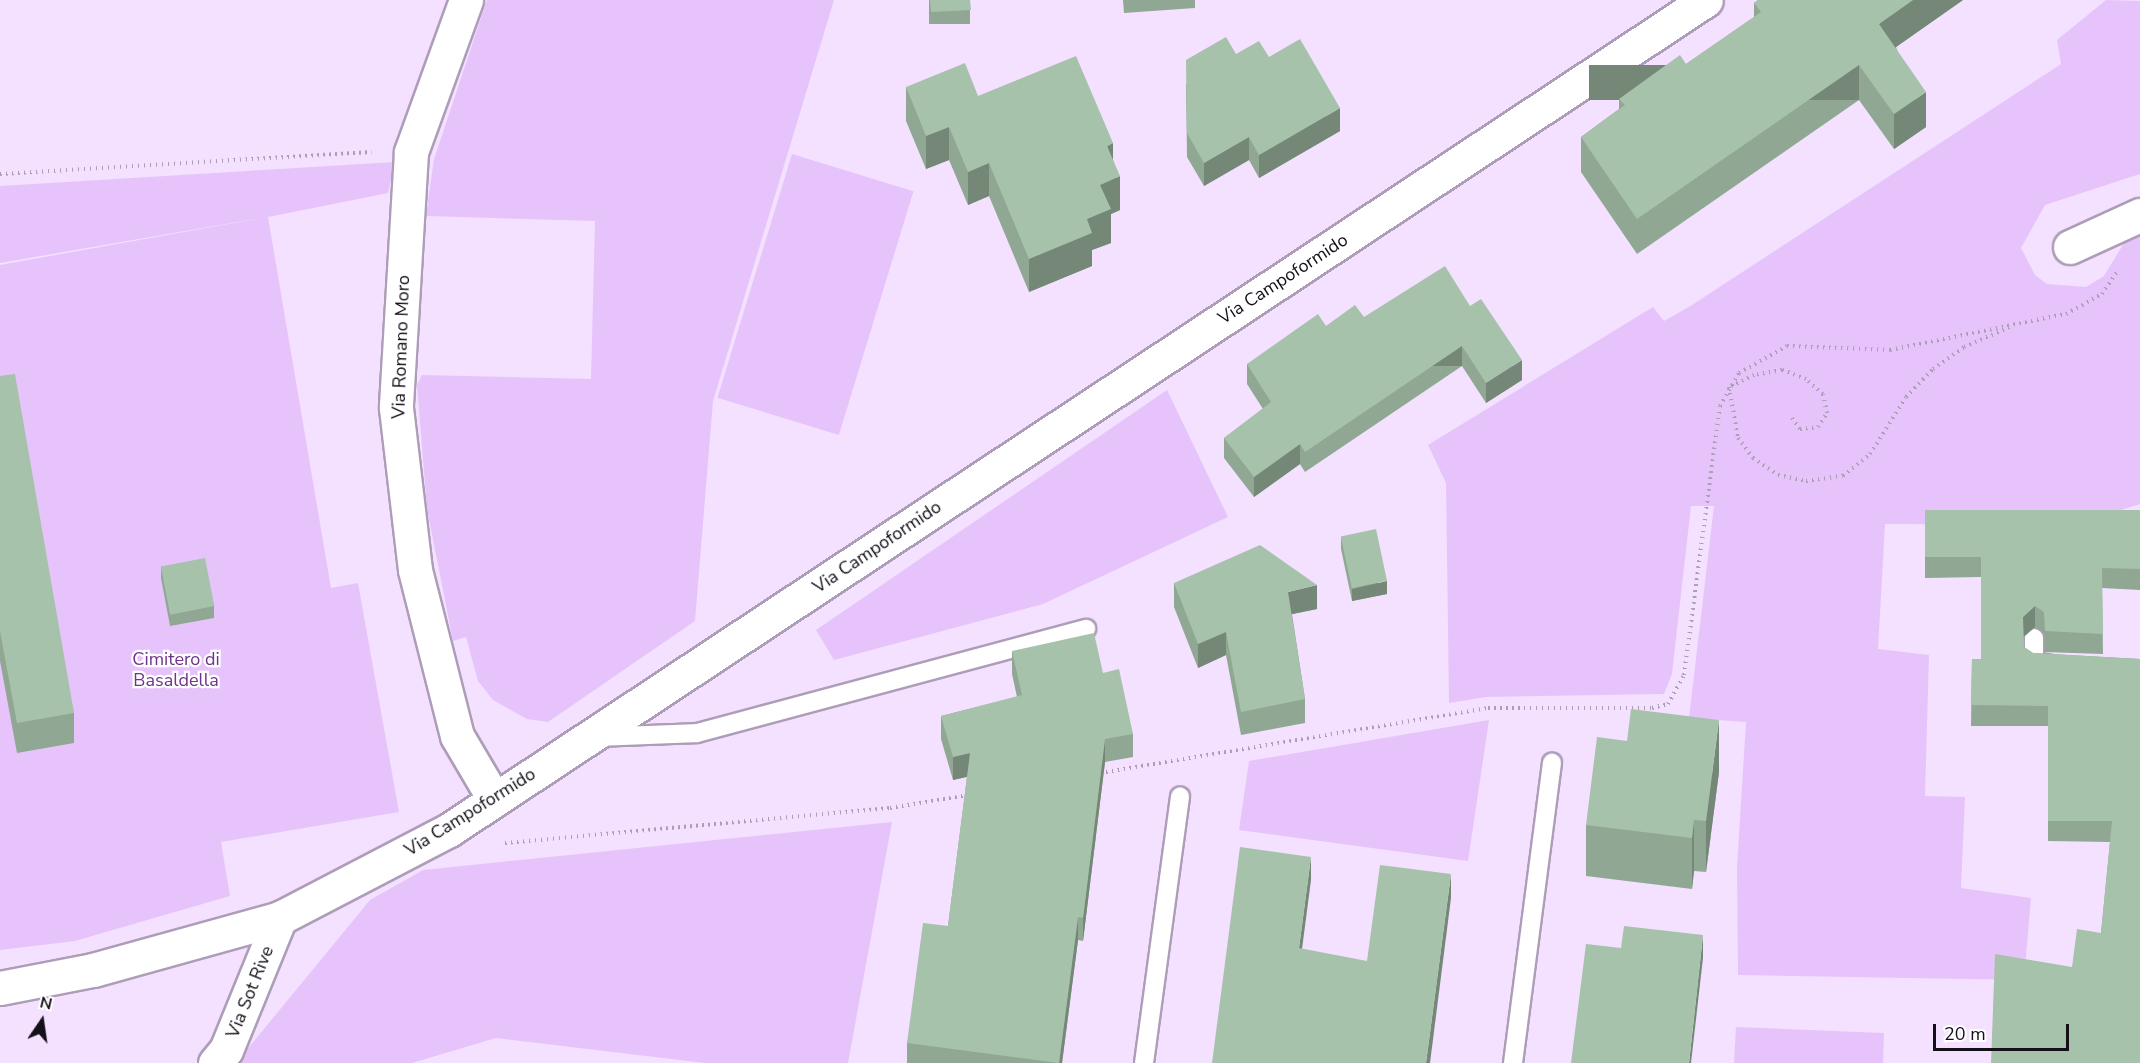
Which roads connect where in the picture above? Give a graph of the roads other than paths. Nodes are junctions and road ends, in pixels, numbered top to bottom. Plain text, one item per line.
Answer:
1 (466, 0) edge
2 (1706, 0) edge
3 (2140, 215) edge
4 (2070, 247) dead end
5 (1086, 629) dead end
6 (2034, 638) dead end
7 (2069, 664) edge
8 (591, 737) junction
9 (1552, 763) dead end
10 (1180, 796) dead end
11 (493, 797) junction
12 (280, 918) junction
13 (0, 988) edge
14 (215, 1063) edge
15 (1144, 1063) edge
16 (1513, 1063) edge

1 - 11 main road, Via Romano Moro
2 - 8 main road, Via Campoformido
3 - 4 main road
5 - 8 lane
6 - 7 lane
8 - 11 main road, Via Campoformido
9 - 16 lane
10 - 15 lane
11 - 12 main road, Via Campoformido
12 - 13 main road, Via Campoformido
12 - 14 main road, Via Sot Rive

